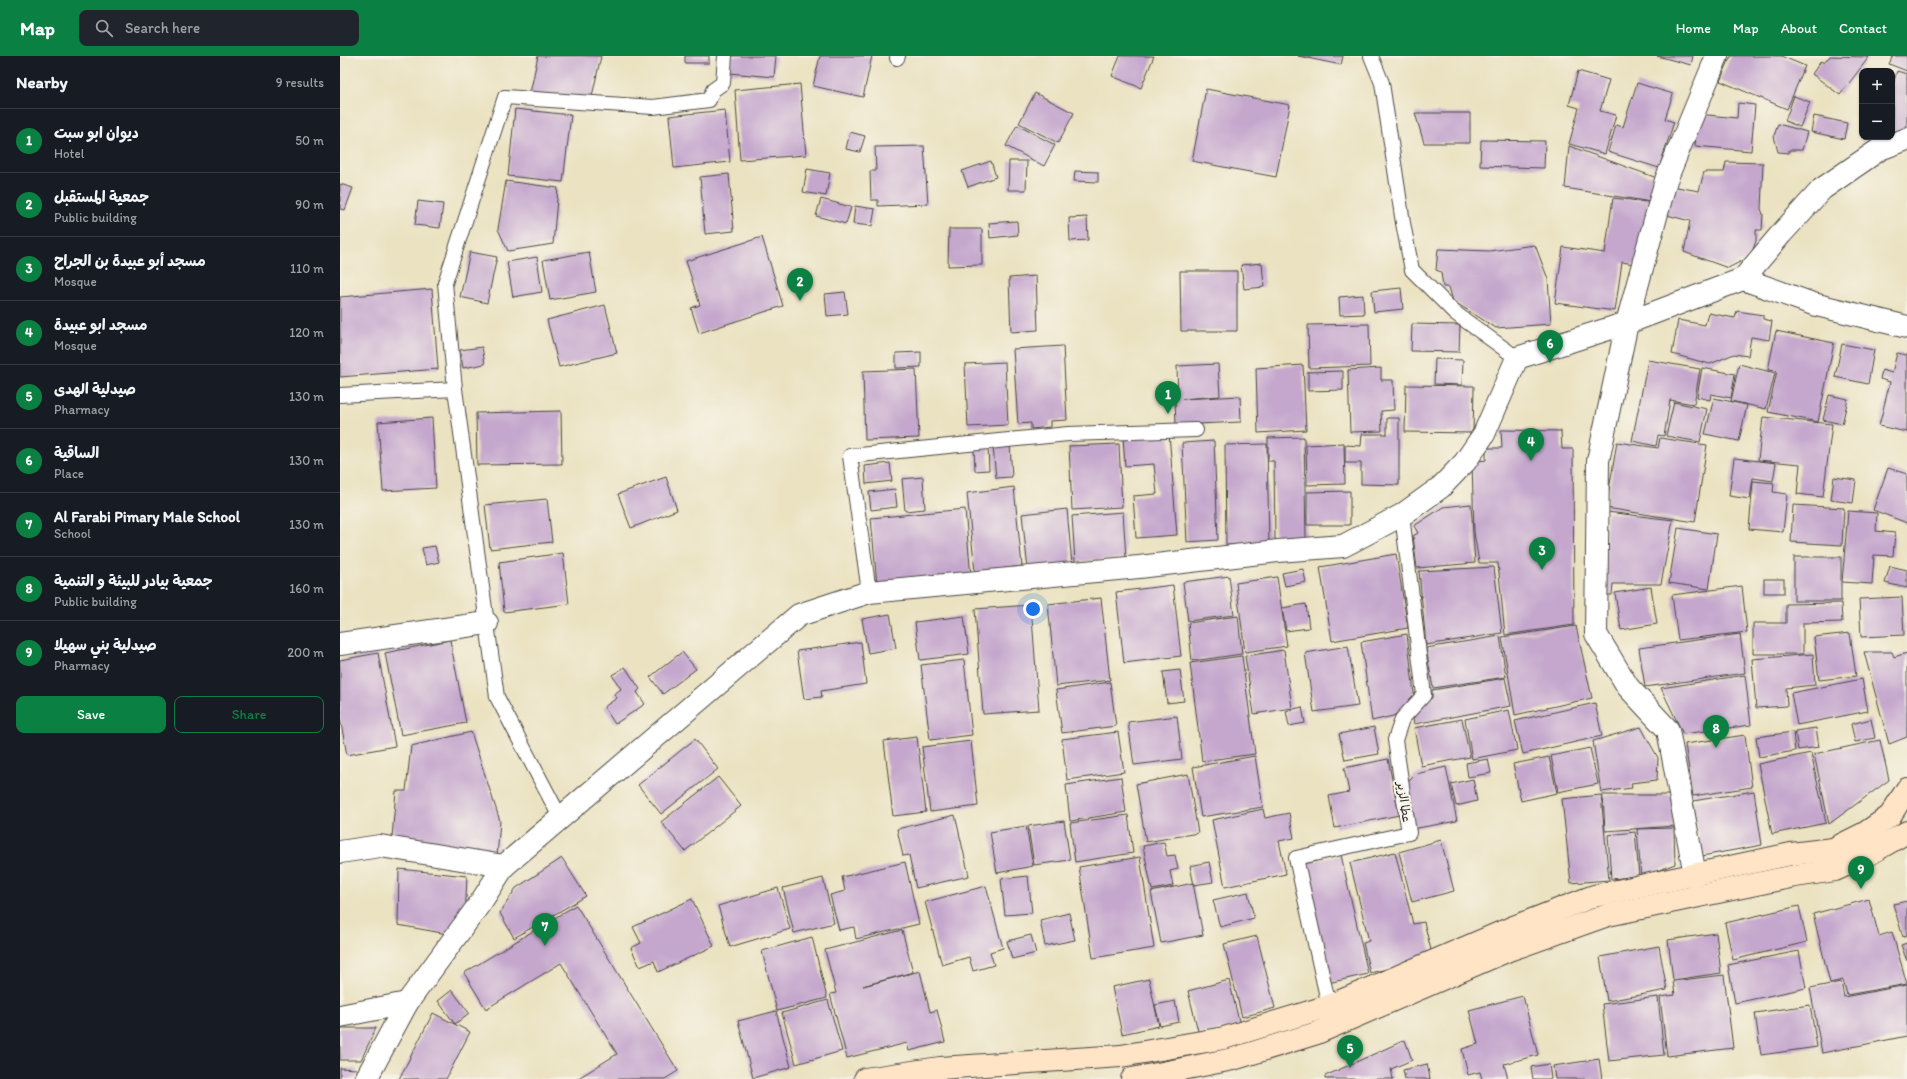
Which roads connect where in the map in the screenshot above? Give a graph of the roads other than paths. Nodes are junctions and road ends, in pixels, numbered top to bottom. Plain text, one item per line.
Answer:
1 (726, 56) edge
2 (1371, 56) edge
3 (1716, 56) edge
4 (1907, 139) edge
5 (1743, 279) junction
6 (1627, 323) junction
7 (1907, 327) edge
8 (1517, 358) junction
9 (455, 389) junction
10 (340, 395) edge
11 (1196, 430) dead end
12 (1402, 515) junction
13 (869, 592) junction
14 (487, 623) junction
15 (340, 644) edge
16 (1907, 788) edge
17 (1890, 816) junction
18 (560, 817) junction
19 (1907, 832) edge
20 (340, 852) edge
21 (504, 866) junction
22 (1694, 875) junction
23 (407, 1003) junction
24 (1329, 1006) junction
25 (340, 1016) edge
26 (366, 1079) edge
27 (865, 1079) edge
28 (1132, 1079) edge

1 - 9 lane
2 - 8 lane
3 - 6 street
4 - 5 street
5 - 6 street
5 - 7 street
6 - 8 street
6 - 22 street
8 - 12 street
9 - 10 lane
9 - 14 lane
11 - 13 lane
12 - 13 street
12 - 24 lane, عطا الزير
13 - 18 street
14 - 15 street
14 - 18 lane
16 - 17 main road
17 - 19 street
17 - 22 main road
18 - 21 street
19 - 28 main road
20 - 21 street
21 - 23 street
22 - 24 main road
23 - 25 street
23 - 26 street
24 - 27 main road

